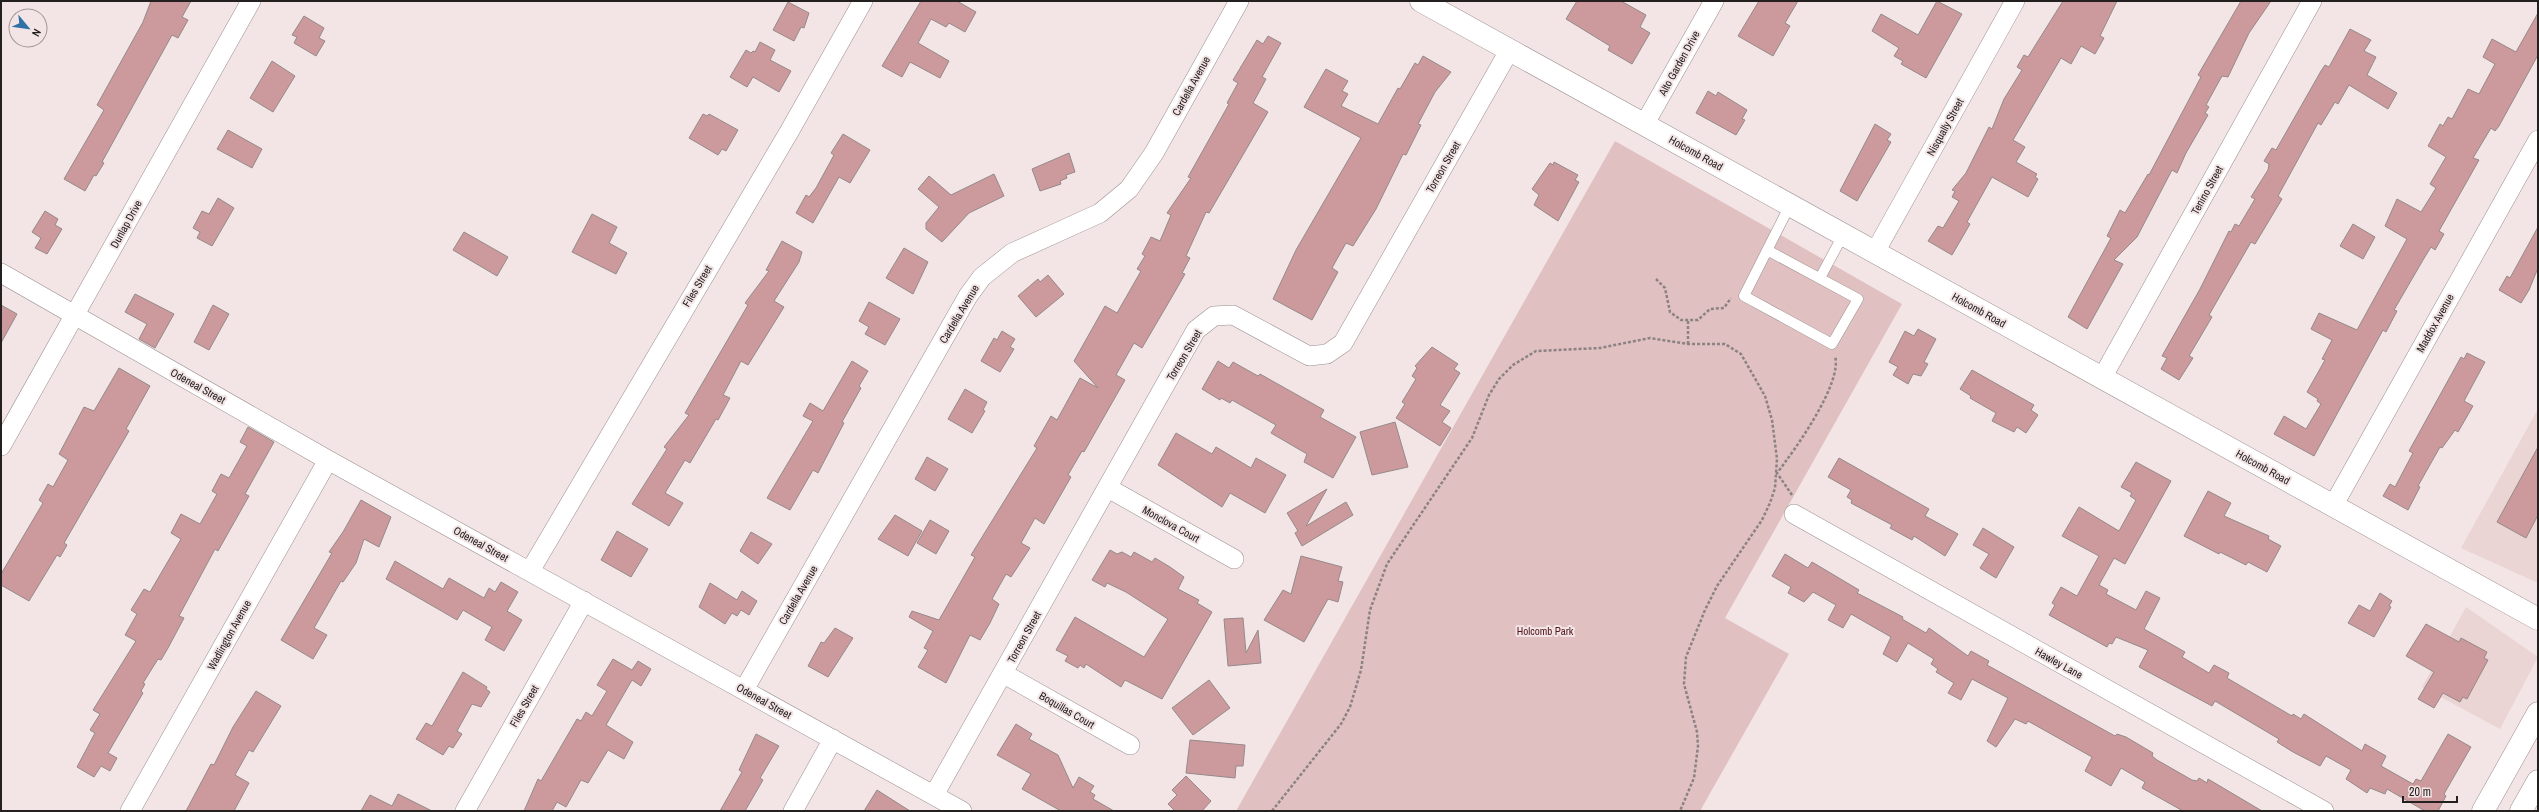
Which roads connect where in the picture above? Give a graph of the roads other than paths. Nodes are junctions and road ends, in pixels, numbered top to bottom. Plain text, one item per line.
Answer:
1 (251, 1) edge
2 (863, 1) edge
3 (1240, 1) edge
4 (1421, 1) edge
5 (1714, 1) edge
6 (2015, 1) edge
7 (2312, 1) edge
8 (1509, 51) junction
9 (1644, 125) junction
10 (2538, 140) edge
11 (1790, 205) junction
12 (1843, 235) junction
13 (1767, 250) junction
14 (1875, 252) junction
15 (1, 273) edge
16 (1820, 278) junction
17 (74, 316) junction
18 (2102, 378) junction
19 (1, 446) edge
20 (328, 460) junction
21 (1108, 488) junction
22 (1795, 506) road end
23 (2333, 506) junction
24 (1234, 559) dead end
25 (530, 571) junction
26 (584, 601) junction
27 (2538, 619) edge
28 (1004, 674) junction
29 (744, 690) junction
30 (2538, 713) edge
31 (833, 739) junction
32 (1130, 746) dead end
33 (2538, 781) edge
34 (934, 795) junction
35 (130, 811) edge
36 (464, 811) edge
37 (793, 811) edge
38 (962, 811) edge
39 (2324, 811) edge
40 (2483, 811) edge
41 (2522, 811) edge

1 - 17 street, Dunlap Drive
2 - 25 street, Files Street
3 - 29 street, Cardella Avenue
4 - 8 street, Holcomb Road
5 - 9 street, Alto Garden Drive
6 - 14 street, Nisqually Street
7 - 18 street, Tenino Street
8 - 9 street, Holcomb Road
8 - 21 street, Torreon Street
9 - 11 street, Holcomb Road
10 - 23 street, Maddox Avenue
11 - 12 street, Holcomb Road
11 - 13 lane
12 - 14 street, Holcomb Road
12 - 16 lane
13 - 16 lane
13 - 16 lane
14 - 18 street, Holcomb Road
15 - 17 street, Odeneal Street
17 - 19 street, Dunlap Drive
17 - 20 street, Odeneal Street
18 - 23 street, Holcomb Road
20 - 25 street, Odeneal Street
20 - 35 street, Wadlington Avenue
21 - 24 street, Monclova Court
21 - 28 street, Torreon Street
22 - 39 street, Hawley Lane
23 - 27 street, Holcomb Road
25 - 26 street, Odeneal Street
26 - 29 street, Odeneal Street
26 - 36 street, Files Street
28 - 32 street, Boquillas Court
28 - 34 street, Torreon Street
29 - 31 street, Odeneal Street
30 - 40 street
31 - 34 street, Odeneal Street
31 - 37 street
33 - 41 street
34 - 38 street, Odeneal Street

